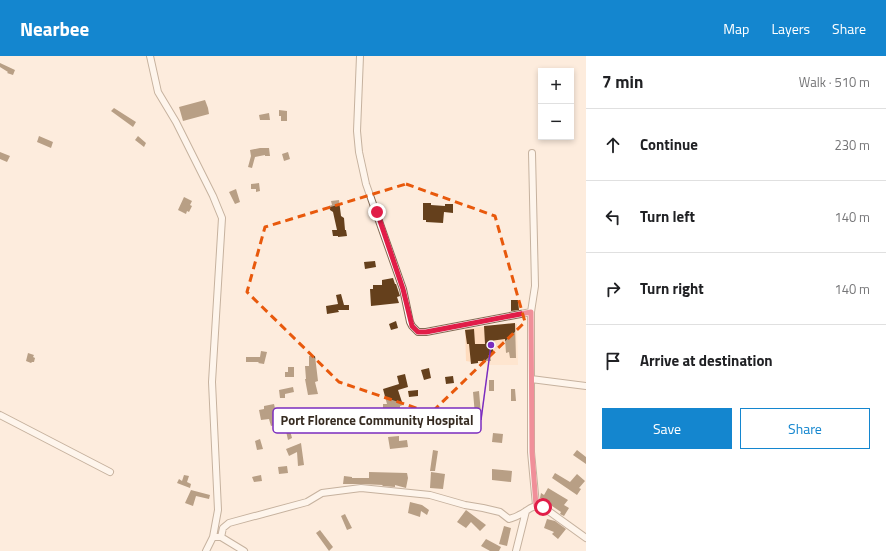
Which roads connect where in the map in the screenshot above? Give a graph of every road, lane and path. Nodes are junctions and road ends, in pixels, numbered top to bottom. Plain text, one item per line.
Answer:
1 (150, 56) edge
2 (360, 56) edge
3 (532, 154) dead end
4 (531, 312) junction
5 (531, 379) junction
6 (586, 386) edge
7 (0, 415) edge
8 (110, 472) dead end
9 (536, 506) junction
10 (526, 511) junction
11 (213, 537) junction
12 (221, 537) junction
13 (586, 538) edge
14 (206, 551) edge
15 (244, 551) edge
16 (516, 551) edge

1 - 11 street
2 - 4 street
3 - 4 street
4 - 5 street
5 - 6 street
5 - 9 street
7 - 8 street
9 - 10 street
9 - 13 street
10 - 12 street
10 - 16 street
11 - 12 street
11 - 14 street
12 - 15 street

